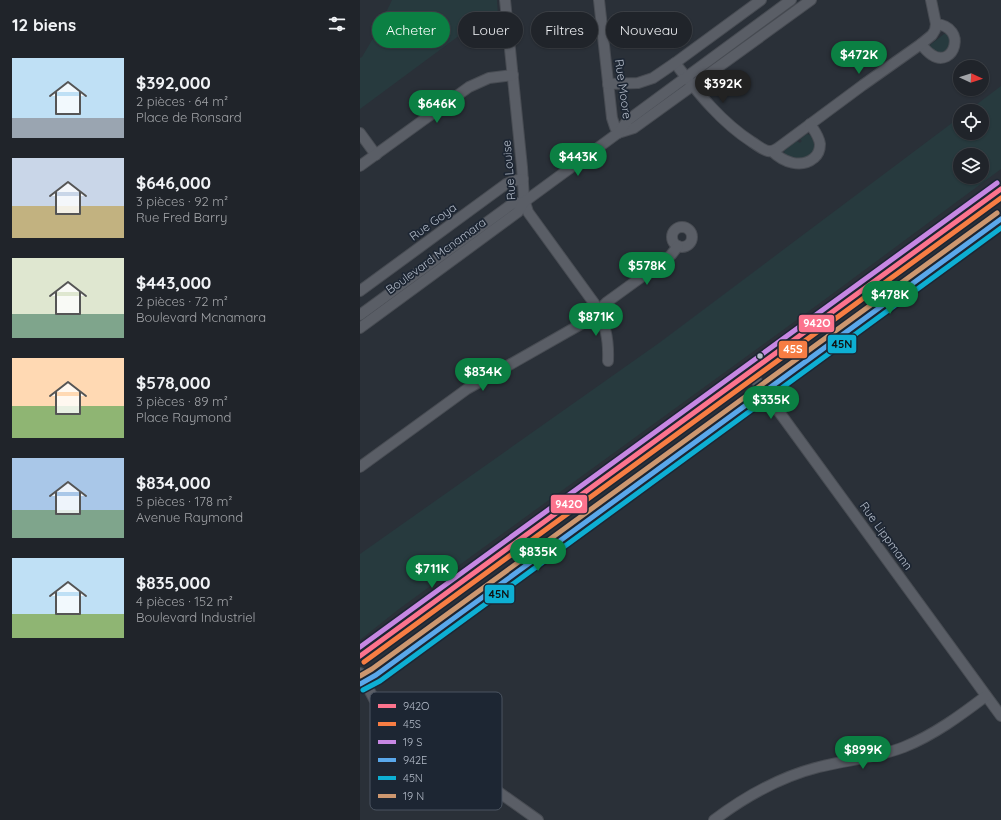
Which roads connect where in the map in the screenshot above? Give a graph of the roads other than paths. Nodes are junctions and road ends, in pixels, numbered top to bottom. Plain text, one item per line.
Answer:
1 (505, 0) edge
2 (599, 0) edge
3 (761, 0) edge
4 (792, 0) edge
5 (811, 0) edge
6 (931, 0) edge
7 (936, 24) junction
8 (921, 44) junction
9 (675, 64) junction
10 (513, 75) junction
11 (686, 78) junction
12 (608, 84) junction
13 (692, 86) junction
14 (810, 124) junction
15 (360, 133) edge
16 (618, 133) junction
17 (772, 151) junction
18 (376, 154) junction
19 (360, 166) edge
20 (523, 179) junction
21 (1001, 189) edge
22 (524, 202) junction
23 (1001, 219) edge
24 (678, 246) dead end
25 (360, 291) edge
26 (598, 311) junction
27 (360, 315) edge
28 (360, 328) edge
29 (608, 361) dead end
30 (750, 372) junction
31 (764, 391) junction
32 (360, 467) edge
33 (360, 656) edge
34 (362, 680) edge
35 (370, 692) edge
36 (986, 696) junction
37 (1001, 716) edge
38 (502, 794) edge
39 (538, 820) edge
40 (714, 820) edge

1 - 10 street, Rue Louise
2 - 12 street, Rue Moore
3 - 9 street
4 - 11 street, Boulevard Mcnamara
5 - 13 street, Boulevard Mcnamara
6 - 7 street
7 - 8 street
7 - 8 street
8 - 14 street
9 - 11 street
9 - 12 street
10 - 18 street
10 - 20 street, Rue Louise
11 - 13 street
11 - 16 street, Boulevard Mcnamara
12 - 16 street, Rue Moore
13 - 16 street, Boulevard Mcnamara
13 - 17 street
14 - 17 street
14 - 17 street
15 - 18 street
16 - 22 street, Boulevard Mcnamara
18 - 19 street
20 - 22 street, Rue Louise
20 - 25 street, Rue Goya
21 - 30 street
22 - 26 street, Rue Louise
22 - 27 street, Boulevard Mcnamara
22 - 28 street, Boulevard Mcnamara
23 - 31 street
24 - 26 street
26 - 29 street, Rue Louise
26 - 32 street
30 - 31 street, Rue Lippmann
30 - 33 street
31 - 34 street
31 - 36 street, Rue Lippmann
34 - 35 street
36 - 37 street, Rue Lippmann
36 - 40 street
38 - 39 street

